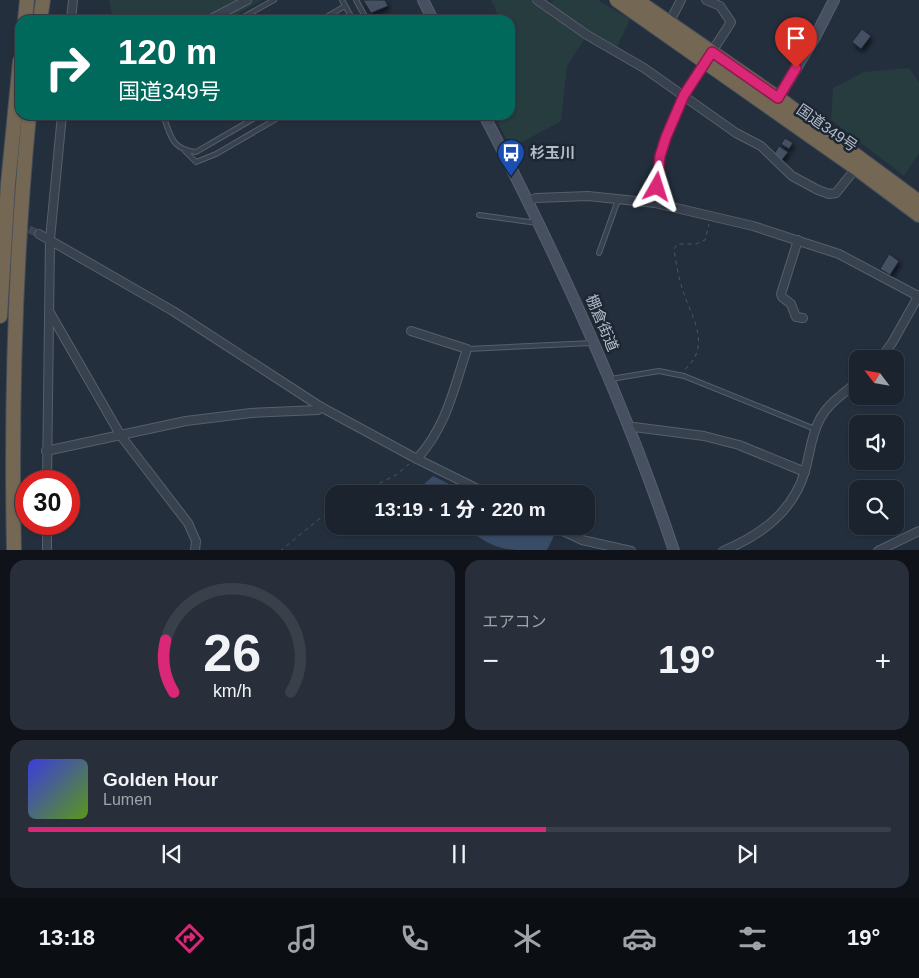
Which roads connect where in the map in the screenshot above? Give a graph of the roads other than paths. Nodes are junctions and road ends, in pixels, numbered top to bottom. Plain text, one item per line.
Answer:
1 (27, 0) edge
2 (43, 0) edge
3 (73, 0) edge
4 (247, 0) edge
5 (274, 0) edge
6 (342, 0) edge
7 (356, 0) edge
8 (423, 0) edge
9 (537, 0) edge
10 (617, 0) edge
11 (636, 0) edge
12 (682, 0) edge
13 (706, 0) edge
14 (834, 0) edge
15 (345, 6) junction
16 (26, 15) edge
17 (41, 15) edge
18 (72, 15) edge
19 (218, 15) edge
20 (247, 15) edge
21 (330, 15) edge
22 (350, 15) edge
23 (364, 15) edge
24 (430, 15) edge
25 (669, 23) junction
26 (708, 57) junction
27 (684, 95) junction
28 (775, 103) junction
29 (15, 112) edge
30 (29, 120) edge
31 (62, 120) edge
32 (164, 120) edge
33 (251, 120) edge
34 (274, 120) edge
35 (487, 120) edge
36 (185, 151) junction
37 (856, 168) junction
38 (618, 200) junction
39 (529, 201) junction
40 (919, 202) edge
41 (655, 203) junction
42 (479, 215) dead end
43 (919, 215) edge
44 (539, 223) junction
45 (39, 234) tunnel mouth
46 (50, 239) junction
47 (798, 240) junction
48 (599, 253) dead end
49 (918, 296) edge
50 (48, 310) junction
51 (0, 316) edge
52 (803, 318) dead end
53 (411, 331) dead end
54 (594, 343) junction
55 (467, 349) junction
56 (887, 350) edge
57 (609, 379) junction
58 (849, 389) edge
59 (321, 406) junction
60 (816, 429) junction
61 (629, 430) junction
62 (121, 436) junction
63 (46, 451) junction
64 (417, 459) junction
65 (47, 470) edge
66 (805, 472) junction
67 (470, 485) edge
68 (919, 530) edge
69 (47, 535) edge
70 (571, 535) edge
71 (14, 550) edge
72 (47, 550) edge
73 (195, 550) edge
74 (632, 550) edge
75 (674, 550) edge
76 (723, 550) edge
77 (878, 550) edge

1 - 16 highway
2 - 17 highway
3 - 18 street
4 - 19 street
5 - 20 lane
6 - 15 lane
7 - 23 lane
8 - 24 street
9 - 27 street
10 - 26 highway, 国道349号
11 - 25 highway, 国道349号
12 - 25 street
13 - 26 street
14 - 28 street
15 - 21 lane
15 - 22 lane
25 - 26 highway, 国道349号
26 - 27 street
26 - 28 highway, 国道349号
27 - 37 street
27 - 41 street
28 - 37 highway, 国道349号
28 - 40 highway, 国道349号
29 - 51 highway
30 - 71 highway
31 - 46 street
32 - 36 lane
33 - 36 lane
34 - 36 lane
35 - 39 street, 棚倉街道
37 - 43 highway, 国道349号
38 - 39 street
38 - 41 street
38 - 48 lane
39 - 44 street, 棚倉街道
41 - 47 street
42 - 44 lane
44 - 54 street, 棚倉街道
45 - 46 street
46 - 50 street
46 - 59 street
47 - 49 street
47 - 52 street
49 - 56 street
50 - 62 street
50 - 63 street
53 - 55 street
54 - 55 lane
54 - 57 street, 棚倉街道
55 - 64 street
57 - 60 lane
57 - 61 street, 棚倉街道
58 - 60 street
59 - 62 street
59 - 64 street
60 - 66 street
61 - 66 street
61 - 75 street, 棚倉街道
62 - 63 street
62 - 73 street
63 - 65 street
64 - 67 street
66 - 76 street
68 - 77 street
69 - 72 street
70 - 74 street

